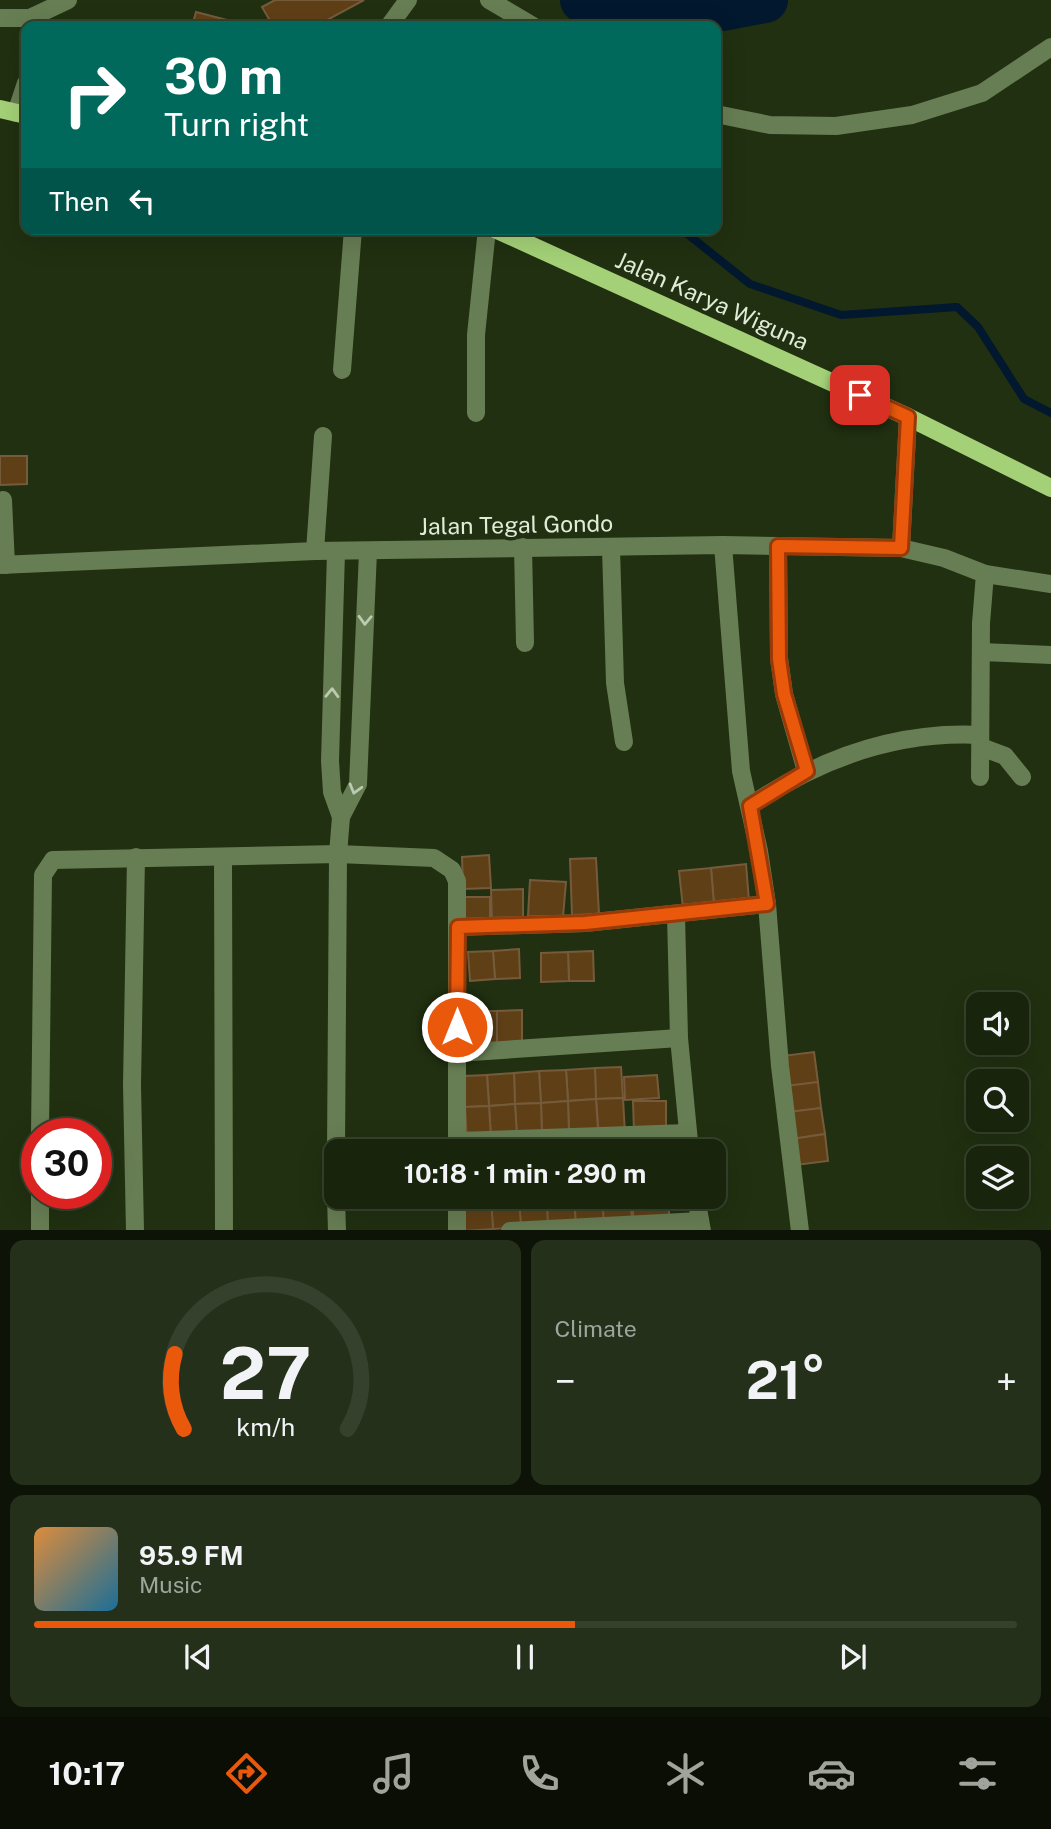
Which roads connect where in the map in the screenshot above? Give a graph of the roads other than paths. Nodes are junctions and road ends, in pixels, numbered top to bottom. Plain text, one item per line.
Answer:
1 (68, 0) edge
2 (408, 0) edge
3 (489, 0) edge
4 (0, 18) edge
5 (392, 21) edge
6 (525, 21) edge
7 (1051, 47) edge
8 (21, 96) edge
9 (14, 113) edge
10 (721, 115) edge
11 (353, 235) edge
12 (486, 235) edge
13 (508, 235) edge
14 (342, 370) dead end
15 (476, 413) dead end
16 (908, 417) junction
17 (323, 436) dead end
18 (1051, 488) edge
19 (2, 500) dead end
20 (723, 545) junction
21 (778, 546) junction
22 (523, 547) junction
23 (611, 548) junction
24 (901, 548) junction
25 (315, 551) junction
26 (336, 552) junction
27 (368, 552) junction
28 (3, 565) edge
29 (985, 574) junction
30 (1051, 584) edge
31 (524, 643) dead end
32 (981, 652) junction
33 (1051, 655) edge
34 (980, 732) junction
35 (624, 742) dead end
36 (807, 771) junction
37 (981, 777) dead end
38 (1022, 777) dead end
39 (750, 806) junction
40 (341, 817) junction
41 (338, 855) junction
42 (136, 857) junction
43 (223, 857) junction
44 (767, 904) junction
45 (676, 915) junction
46 (458, 927) junction
47 (679, 1038) junction
48 (457, 1053) junction
49 (40, 1118) edge
50 (687, 1133) junction
51 (336, 1139) edge
52 (457, 1139) edge
53 (581, 1139) edge
54 (688, 1139) edge
55 (40, 1209) edge
56 (336, 1209) edge
57 (457, 1209) edge
58 (701, 1226) edge
59 (40, 1230) edge
60 (135, 1230) edge
61 (224, 1230) edge
62 (337, 1230) edge
63 (457, 1230) edge
64 (510, 1230) edge
65 (800, 1230) edge

1 - 4 street
2 - 5 street
3 - 6 street
7 - 10 street
8 - 9 street
11 - 14 street
12 - 15 street
13 - 16 main road, Jalan Karya Wiguna
16 - 18 main road, Jalan Karya Wiguna
16 - 24 street
17 - 25 street
19 - 28 street
20 - 21 street, Jalan Tegal Gondo
20 - 23 street, Jalan Tegal Gondo
20 - 39 street
21 - 24 street, Jalan Tegal Gondo
21 - 36 street
22 - 23 street, Jalan Tegal Gondo
22 - 27 street, Jalan Tegal Gondo
22 - 31 street
23 - 35 street
24 - 29 street, Jalan Tegal Gondo
25 - 26 street, Jalan Tegal Gondo
25 - 28 street, Jalan Tegal Gondo
26 - 27 street, Jalan Tegal Gondo
40 -> 26 street
27 -> 40 street
29 - 30 street, Jalan Tegal Gondo
29 - 32 street
32 - 33 street
32 - 34 street
34 - 36 street
34 - 37 street
34 - 38 street
36 - 39 street
39 - 44 street
40 - 41 street
41 - 43 street
41 - 46 street
41 - 51 street
42 - 43 street
42 - 49 street
42 - 60 street
43 - 61 street
44 - 45 street
44 - 65 street
45 - 46 street
45 - 47 street
46 - 48 street
47 - 48 street
47 - 50 street
48 - 52 street
50 - 53 street
50 - 54 street
55 - 59 street
56 - 62 street
57 - 63 street
58 - 64 street

